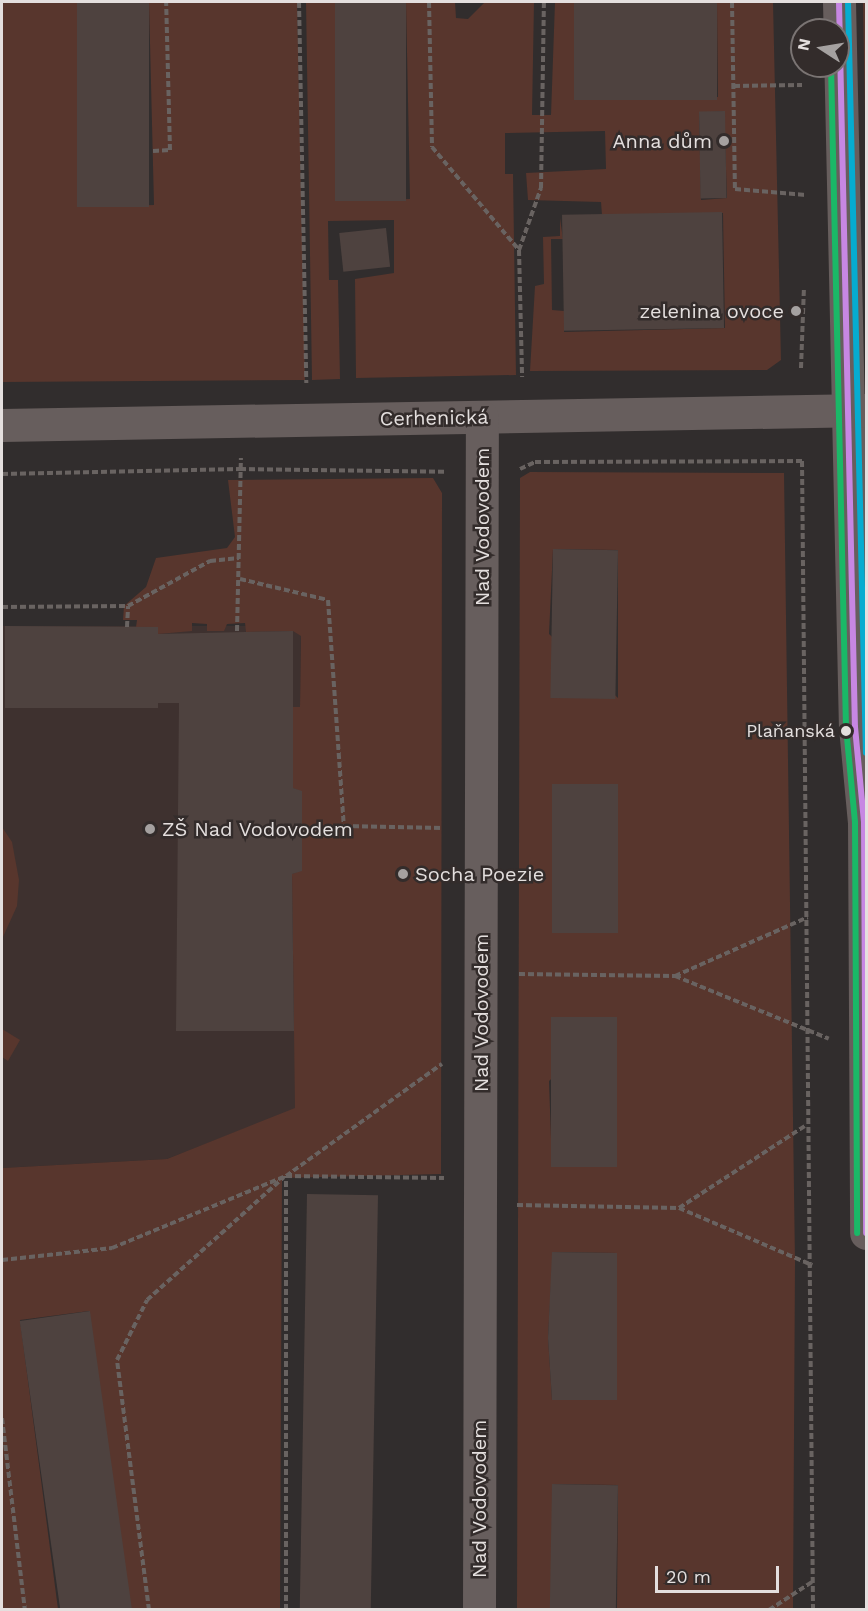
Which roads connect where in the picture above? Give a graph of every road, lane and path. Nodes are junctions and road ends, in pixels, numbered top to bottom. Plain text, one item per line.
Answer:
1 (166, 2) edge
2 (299, 2) edge
3 (429, 2) edge
4 (544, 2) edge
5 (732, 2) edge
6 (839, 2) edge
7 (806, 85) dead end
8 (734, 86) junction
9 (153, 151) dead end
10 (810, 195) dead end
11 (519, 250) junction
12 (857, 410) edge
13 (524, 416) junction
14 (482, 417) junction
15 (307, 420) junction
16 (241, 421) junction
17 (2, 425) edge
18 (240, 469) junction
19 (483, 472) junction
20 (515, 472) dead end
21 (2, 474) edge
22 (239, 558) junction
23 (240, 579) junction
24 (128, 606) junction
25 (2, 607) edge
26 (127, 627) dead end
27 (237, 631) dead end
28 (482, 803) junction
29 (344, 826) junction
30 (302, 831) dead end
31 (808, 917) junction
32 (513, 974) dead end
33 (675, 976) junction
34 (810, 1035) junction
35 (481, 1036) junction
36 (831, 1040) dead end
37 (806, 1126) junction
38 (286, 1176) junction
39 (480, 1178) junction
40 (510, 1205) dead end
41 (679, 1208) junction
42 (867, 1233) edge
43 (2, 1260) edge
44 (812, 1265) junction
45 (2, 1418) edge
46 (813, 1581) junction
47 (25, 1610) edge
48 (149, 1610) edge
49 (286, 1610) edge
50 (479, 1610) edge
51 (769, 1610) edge
52 (813, 1610) edge

1 - 9 path
2 - 15 path
3 - 11 path
4 - 11 path
5 - 8 path
6 - 12 street
7 - 8 path
8 - 10 path
11 - 13 path
12 - 13 street, Cerhenická
12 - 42 street
13 - 14 street, Cerhenická
14 - 15 street, Cerhenická
14 - 19 street, Nad Vodovodem
15 - 16 street, Cerhenická
16 - 17 street, Cerhenická
16 - 18 path
18 - 19 path
18 - 21 path
18 - 22 path
19 - 28 street, Nad Vodovodem
20 - 31 path
22 - 23 path
22 - 24 path
23 - 27 path
23 - 29 path
24 - 25 path
24 - 26 path
28 - 29 path
28 - 35 street, Nad Vodovodem
29 - 30 path
31 - 33 path
31 - 34 path
32 - 33 path
33 - 34 path
34 - 36 path
34 - 37 path
35 - 38 path
35 - 39 street, Nad Vodovodem
37 - 41 path
37 - 44 path
38 - 39 path
38 - 43 path
38 - 48 path
38 - 49 path
39 - 50 street, Nad Vodovodem
40 - 41 path
41 - 44 path
44 - 46 path
45 - 47 path
46 - 51 path
46 - 52 path

